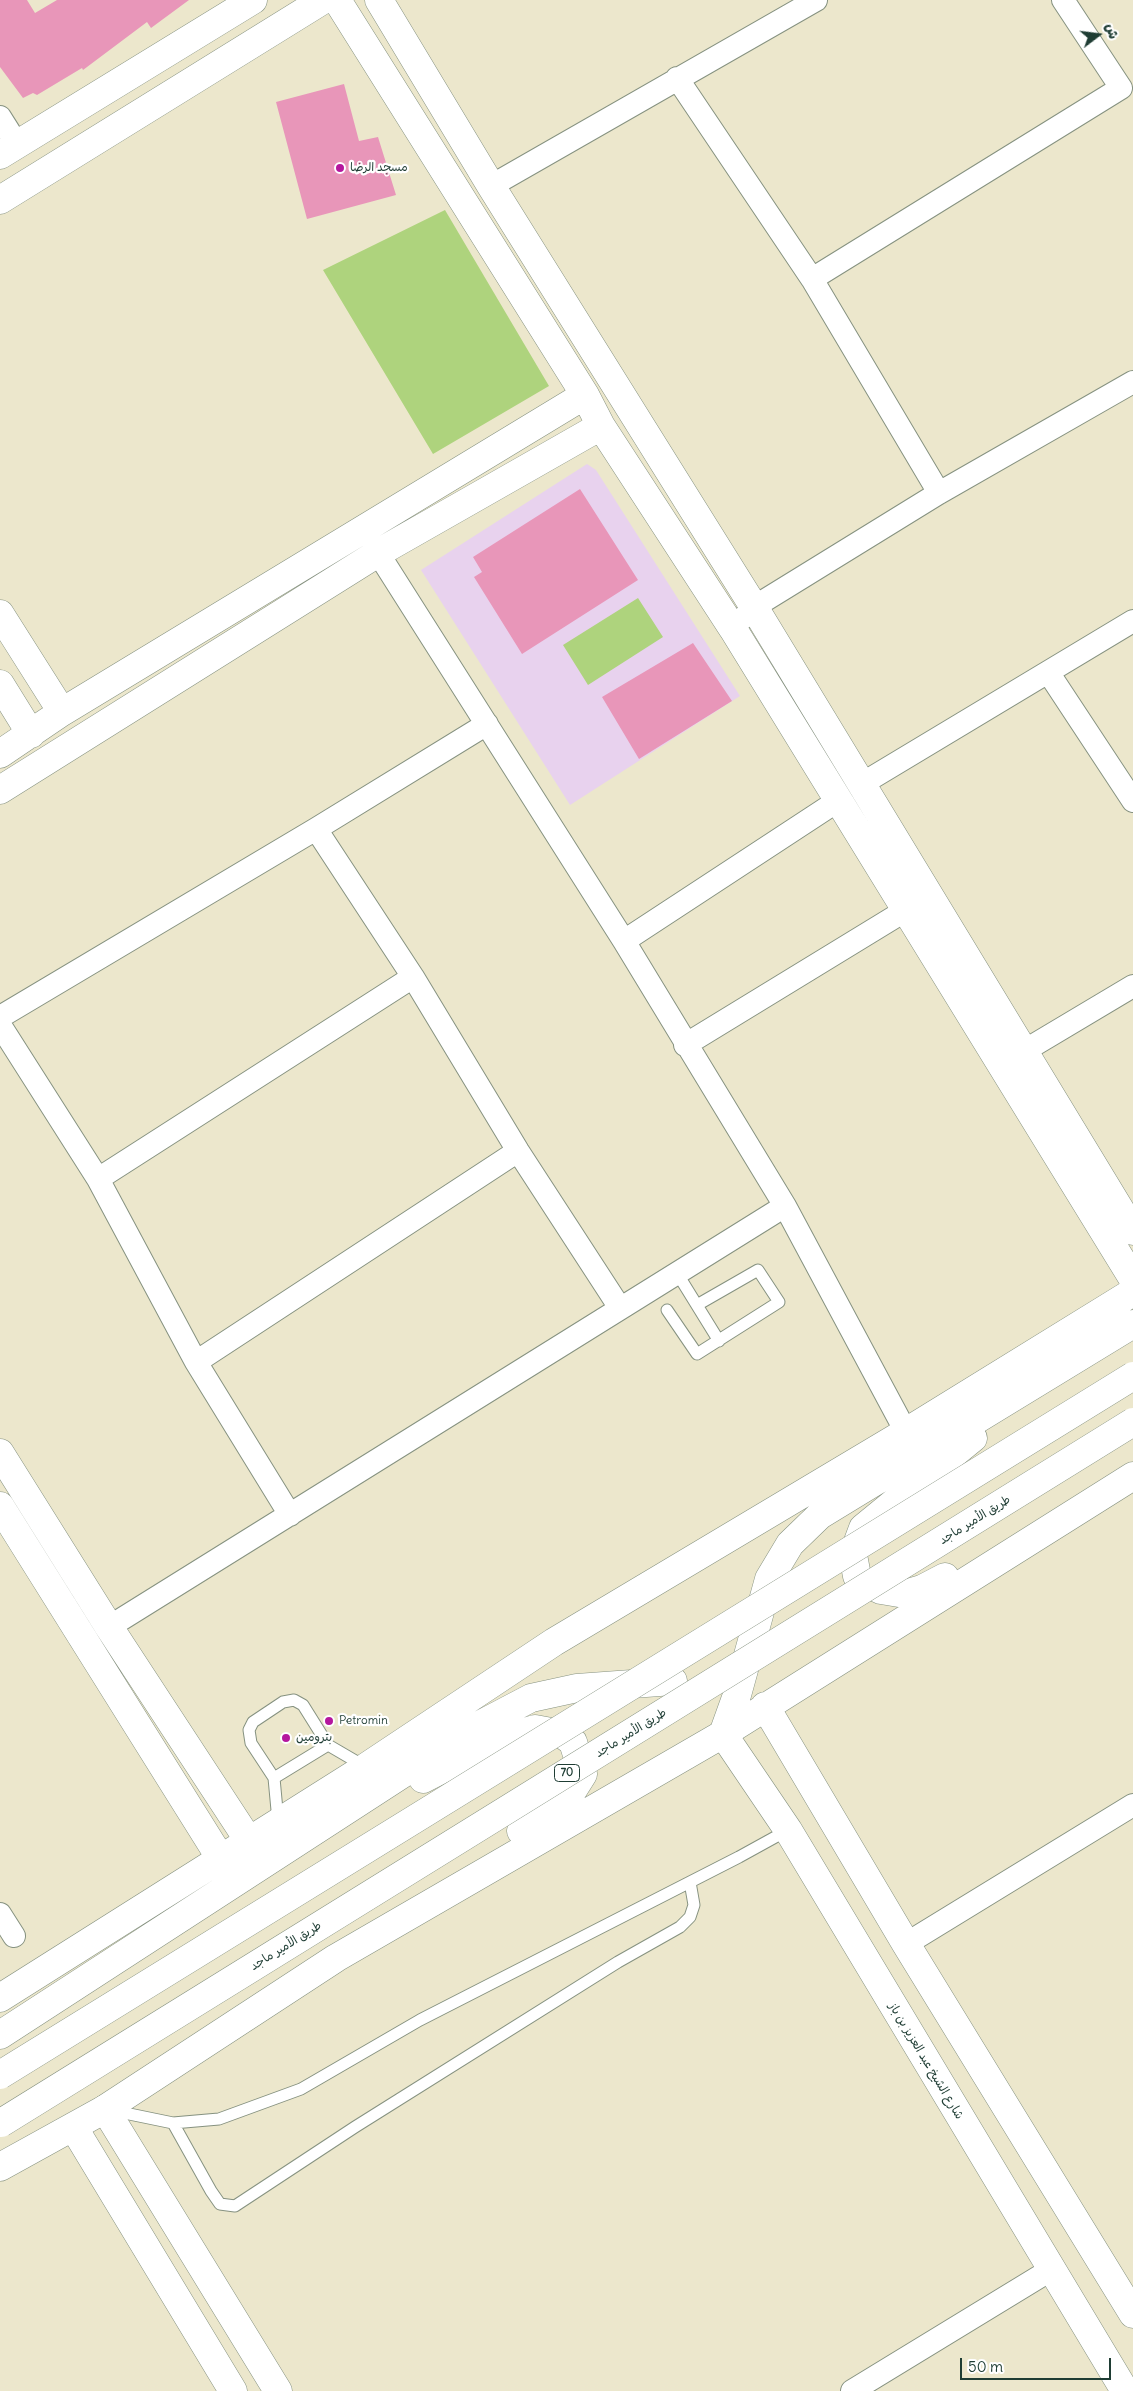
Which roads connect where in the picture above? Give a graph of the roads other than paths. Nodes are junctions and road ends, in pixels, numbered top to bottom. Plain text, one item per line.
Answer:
1 (253, 0) edge
2 (323, 0) edge
3 (337, 0) edge
4 (379, 0) edge
5 (816, 0) edge
6 (1063, 0) edge
7 (677, 78) junction
8 (1126, 80) edge
9 (108, 89) junction
10 (0, 117) edge
11 (125, 123) junction
12 (8, 149) edge
13 (491, 186) junction
14 (0, 200) edge
15 (812, 279) junction
16 (1133, 382) edge
17 (585, 394) junction
18 (601, 426) junction
19 (939, 493) junction
20 (378, 553) junction
21 (754, 608) junction
22 (0, 614) edge
23 (1133, 621) edge
24 (734, 629) junction
25 (1048, 672) junction
26 (0, 684) edge
27 (62, 712) junction
28 (487, 724) junction
29 (31, 734) junction
30 (0, 754) edge
31 (0, 790) edge
32 (850, 793) junction
33 (1133, 801) edge
34 (316, 829) junction
35 (906, 910) junction
36 (624, 941) junction
37 (413, 977) junction
38 (1133, 986) edge
39 (0, 1017) edge
40 (0, 1025) edge
41 (686, 1045) junction
42 (1024, 1051) junction
43 (518, 1151) junction
44 (98, 1179) junction
45 (785, 1206) junction
46 (1133, 1231) edge
47 (677, 1274) junction
48 (1133, 1279) edge
49 (1133, 1292) edge
50 (697, 1305) junction
51 (620, 1308) junction
52 (667, 1310) dead end
53 (1133, 1324) edge
54 (719, 1340) junction
55 (196, 1362) junction
56 (1051, 1374) junction
57 (1133, 1376) edge
58 (1133, 1422) edge
59 (906, 1432) junction
60 (0, 1453) edge
61 (1127, 1480) edge
62 (0, 1506) edge
63 (290, 1515) junction
64 (110, 1628) junction
65 (673, 1680) junction
66 (737, 1695) junction
67 (765, 1706) junction
68 (723, 1734) junction
69 (328, 1744) junction
70 (366, 1767) junction
71 (274, 1778) junction
72 (1133, 1805) edge
73 (278, 1822) junction
74 (788, 1830) junction
75 (248, 1841) junction
76 (284, 1851) junction
77 (221, 1858) junction
78 (690, 1882) junction
79 (0, 1914) edge
80 (14, 1936) dead end
81 (906, 1944) junction
82 (336, 1958) junction
83 (0, 1998) edge
84 (41, 2008) junction
85 (0, 2031) edge
86 (0, 2035) edge
87 (0, 2075) edge
88 (106, 2110) junction
89 (1, 2123) edge
90 (173, 2123) junction
91 (74, 2128) junction
92 (31, 2150) junction
93 (0, 2166) edge
94 (0, 2171) edge
95 (1052, 2269) junction
96 (1133, 2314) edge
97 (232, 2391) edge
98 (278, 2391) edge
99 (852, 2391) edge
100 (1125, 2391) edge

1 - 9 main road
2 - 11 main road
3 - 17 main road
4 - 13 main road
5 - 7 street
6 - 8 street
7 - 13 street
7 - 15 street
8 - 15 street
9 - 11 main road
9 - 12 main road
10 - 12 street
11 - 14 main road
13 - 21 main road
15 - 19 street
16 - 19 street
17 - 18 main road
17 - 27 main road
18 - 20 main road
18 - 24 main road
19 - 21 street
20 - 28 street
20 - 31 main road
21 - 24 street
21 - 32 main road
22 - 27 main road
23 - 25 street
24 - 32 main road
25 - 32 street
25 - 33 street
26 - 29 main road
27 - 29 main road
28 - 34 street
28 - 36 street
29 - 30 main road
32 - 35 main road
32 - 36 street
32 - 42 main road
34 - 37 street
34 - 39 street
35 - 41 street
35 - 48 main road
36 - 41 street
37 - 43 street
37 - 44 street
38 - 42 street
40 - 44 street
41 - 45 street
42 - 46 main road
43 - 51 street
43 - 55 street
44 - 55 street
45 - 47 street
45 - 59 street
47 - 50 lane
47 - 51 street
49 - 59 main road
50 - 54 lane
50 - 54 lane
51 - 63 street
52 - 54 lane
53 - 56 main road
55 - 63 street
56 - 61 main road
56 - 66 main road
57 - 87 main road, bridge
58 - 89 main road, طريق الأمير ماجد / 70, bridge
59 - 70 main road
60 - 64 main road
61 - 67 main road
62 - 77 main road
63 - 64 street
64 - 75 main road
65 - 66 main road
65 - 70 main road
65 - 76 main road
66 - 67 main road
66 - 68 main road
67 - 68 main road
67 - 81 main road
68 - 74 main road, شارع الشيخ عبد العزيز بن باز
68 - 82 main road
69 - 70 lane
69 - 71 lane
69 - 71 lane
70 - 73 main road
71 - 73 lane
72 - 81 street
73 - 75 main road
74 - 78 lane
74 - 95 main road, شارع الشيخ عبد العزيز بن باز
75 - 77 main road
76 - 82 main road
76 - 84 main road
77 - 83 main road
78 - 90 lane
78 - 90 lane
79 - 80 street
81 - 96 main road
82 - 88 main road
84 - 85 main road
84 - 86 main road
88 - 90 lane
88 - 91 main road
88 - 98 main road
91 - 92 main road
91 - 97 main road
92 - 93 main road
92 - 94 main road
95 - 99 street
95 - 100 main road, شارع الشيخ عبد العزيز بن باز

